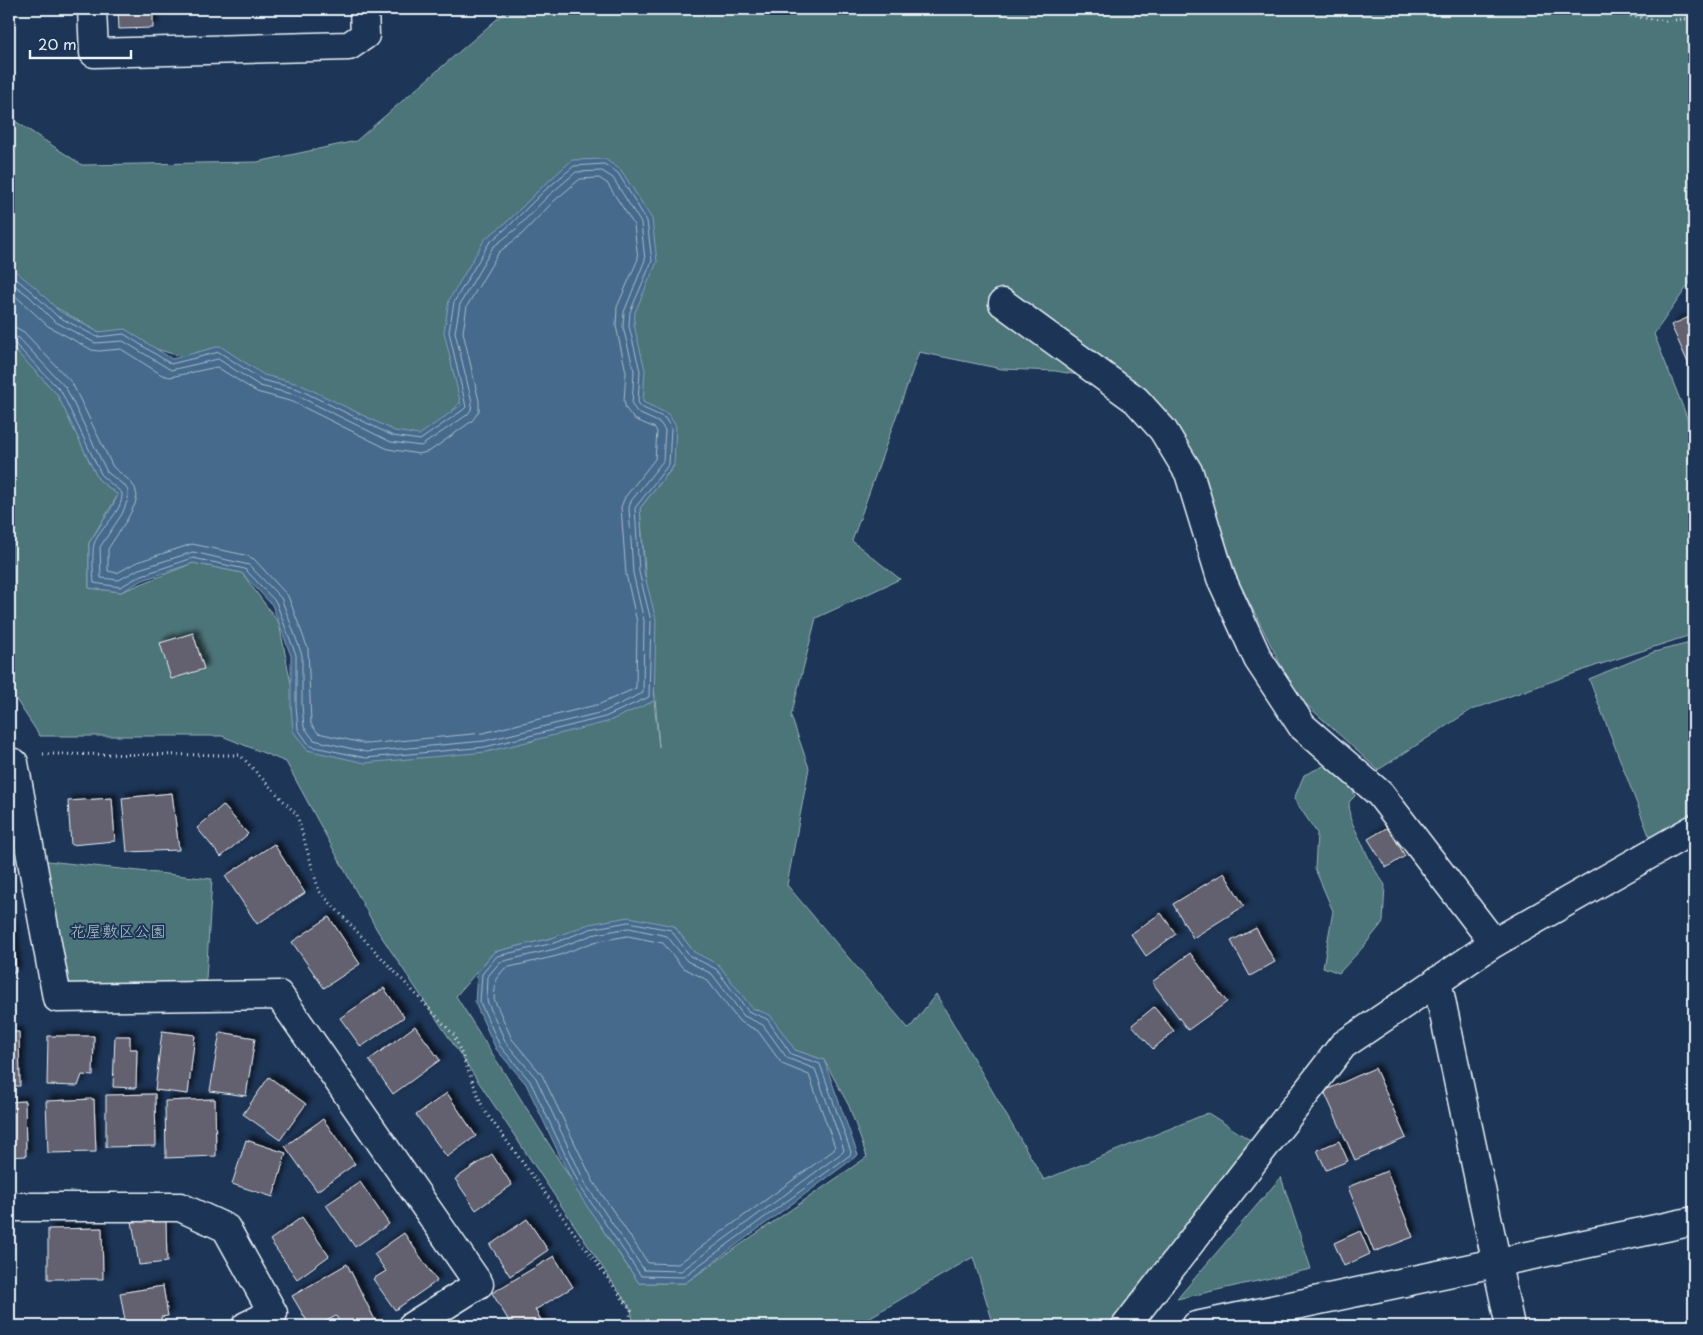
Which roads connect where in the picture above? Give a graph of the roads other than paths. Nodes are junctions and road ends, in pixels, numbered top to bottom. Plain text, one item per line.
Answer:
1 (92, 9) edge
2 (364, 9) edge
3 (1003, 303) dead end
4 (16, 759) edge
5 (1694, 829) edge
6 (1494, 943) junction
7 (1437, 981) junction
8 (9, 1207) edge
9 (1694, 1221) edge
10 (1496, 1263) junction
11 (246, 1326) edge
12 (412, 1326) edge
13 (1126, 1326) edge
14 (1196, 1326) edge
15 (1510, 1326) edge

1 - 2 street
3 - 6 street
4 - 12 street
5 - 6 street
6 - 7 street
7 - 10 street
7 - 13 street
8 - 11 street
9 - 10 street
10 - 14 street
10 - 15 street

